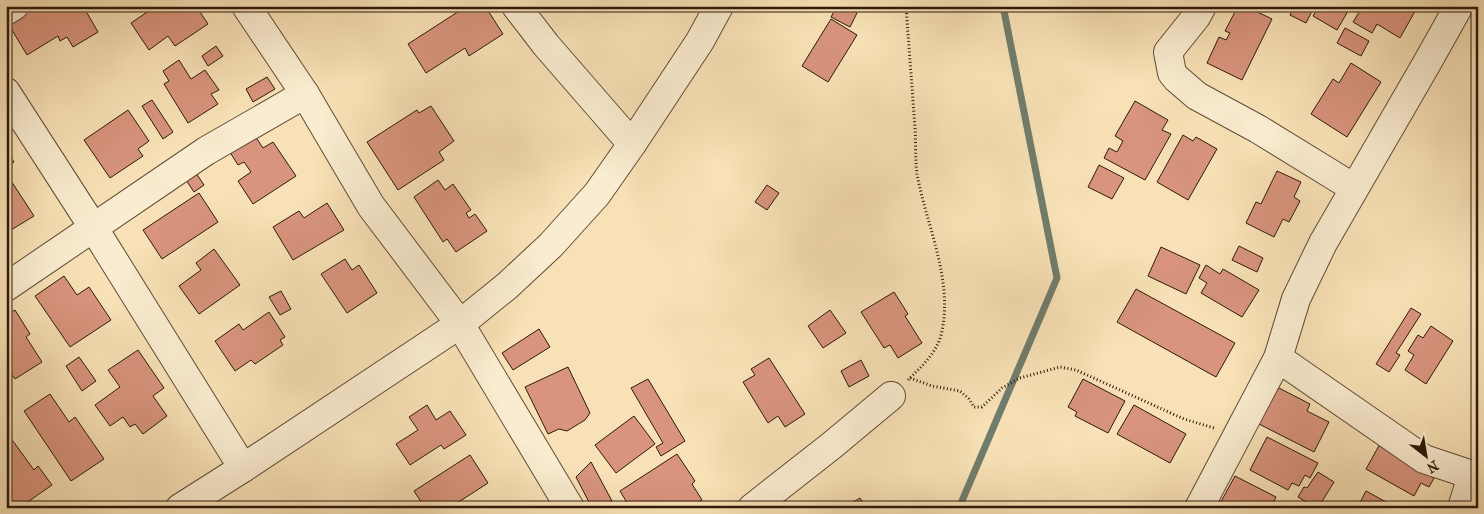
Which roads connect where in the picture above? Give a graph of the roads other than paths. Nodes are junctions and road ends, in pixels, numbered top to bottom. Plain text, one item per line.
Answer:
1 (14, 6) edge
2 (246, 6) edge
3 (516, 6) edge
4 (719, 6) edge
5 (1202, 6) edge
6 (1458, 6) edge
7 (6, 11) edge
8 (6, 92) edge
9 (305, 94) junction
10 (632, 144) junction
11 (1354, 188) junction
12 (93, 227) junction
13 (6, 287) edge
14 (460, 324) junction
15 (1278, 358) junction
16 (900, 387) road end
17 (243, 468) junction
18 (1475, 477) edge
19 (194, 504) edge
20 (570, 508) edge
21 (752, 508) edge
22 (1198, 508) edge
23 (1462, 508) edge

1 - 7 street
2 - 9 street
3 - 10 street
4 - 10 street
5 - 11 street
6 - 11 street
8 - 12 street
9 - 12 street
9 - 14 street
10 - 14 street
11 - 15 street
12 - 13 street
12 - 17 street
14 - 17 street
14 - 20 street
15 - 18 street
15 - 22 street
16 - 21 street
17 - 19 street
18 - 23 street

